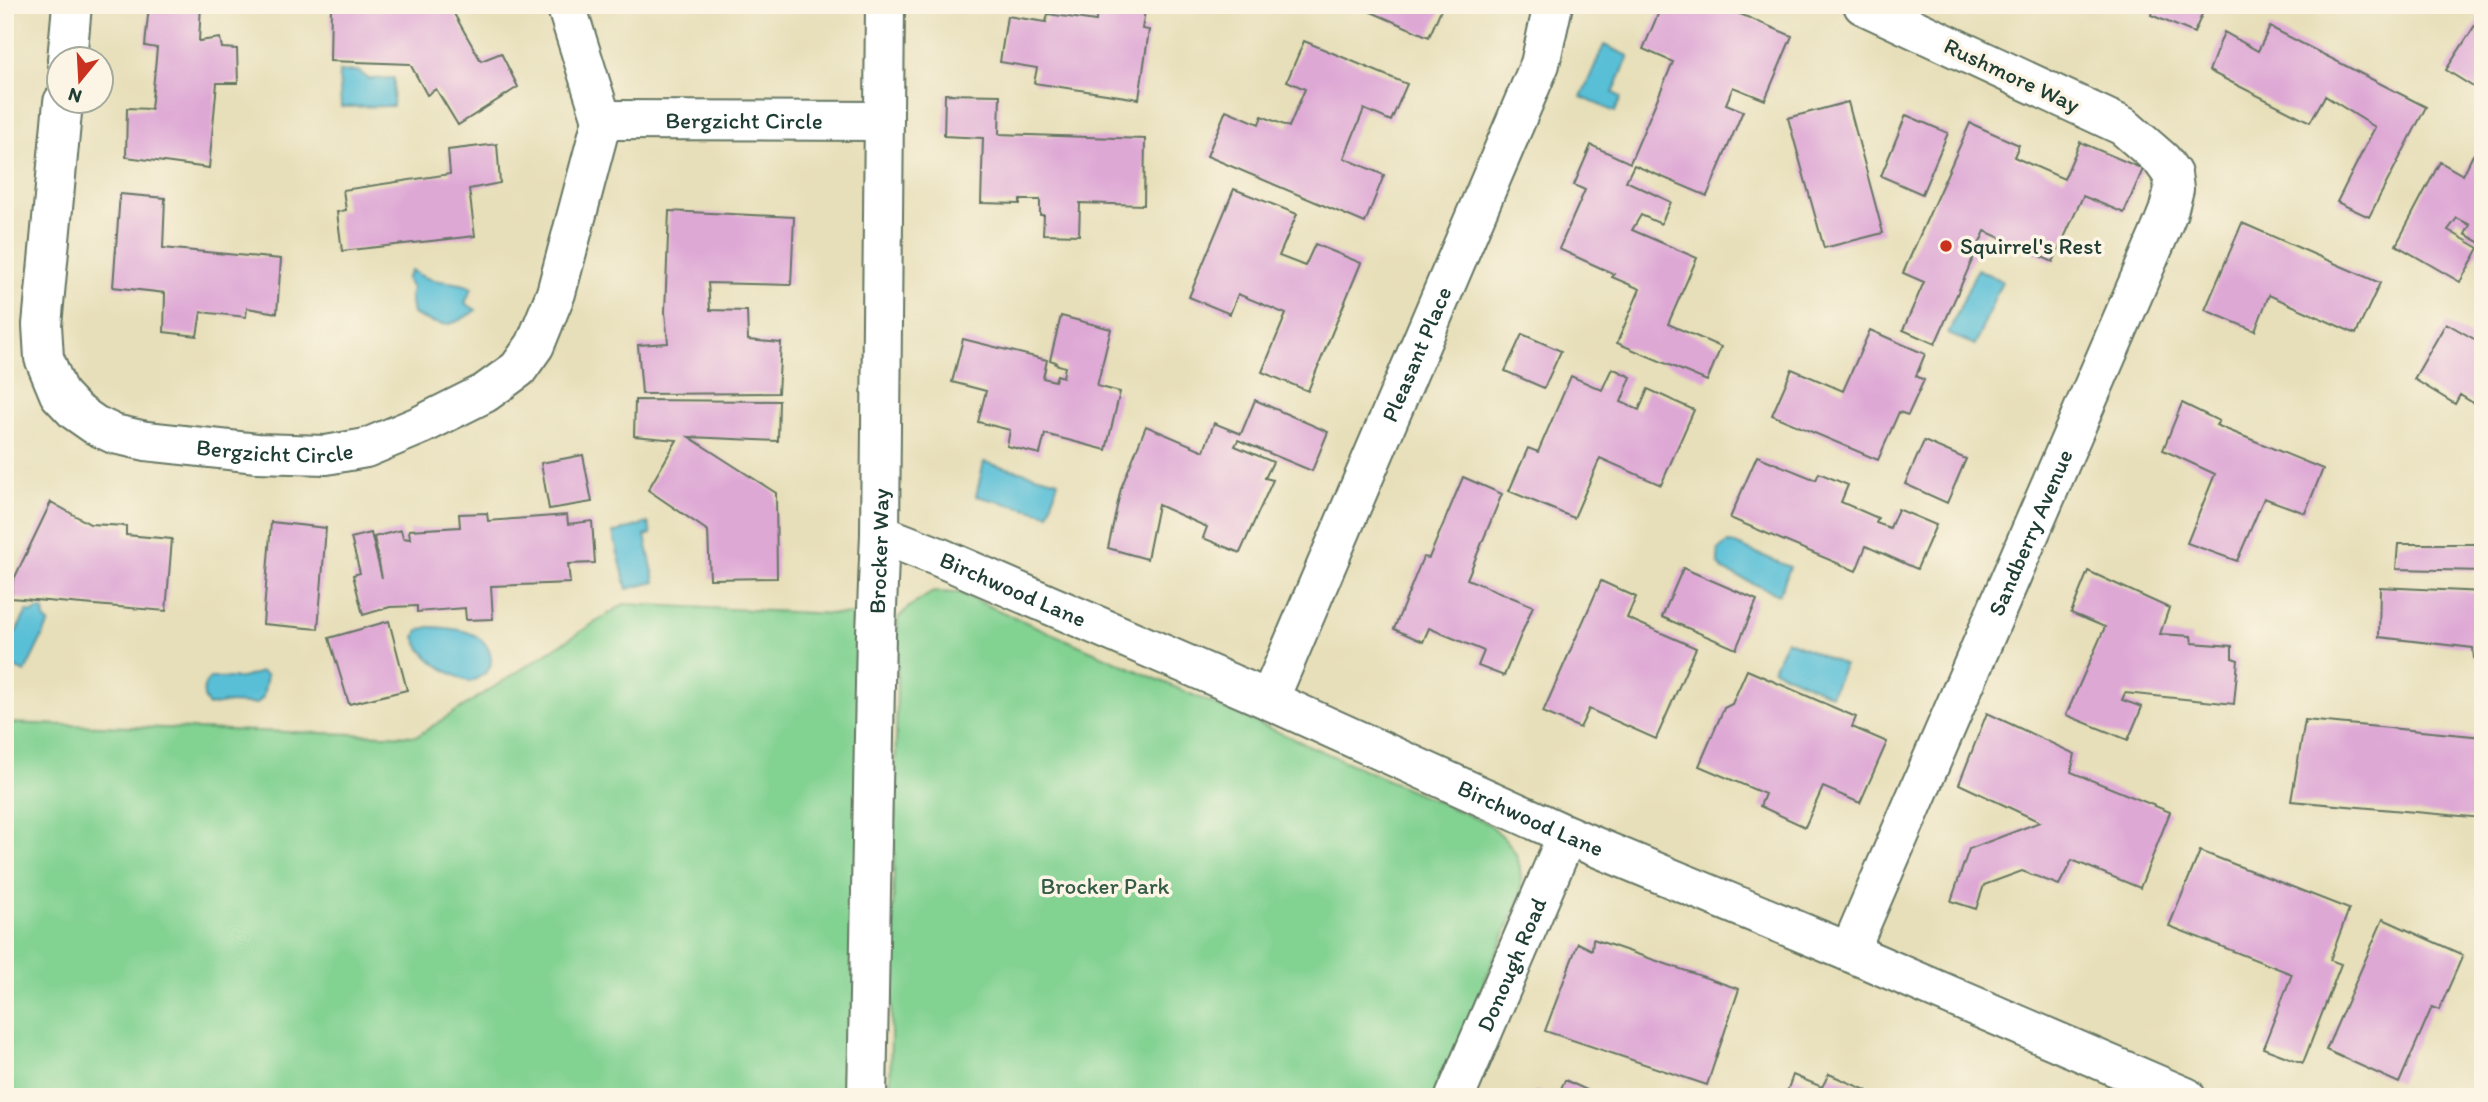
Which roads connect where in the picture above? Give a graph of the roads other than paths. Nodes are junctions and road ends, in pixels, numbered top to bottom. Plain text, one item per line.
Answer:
1 (72, 5) edge
2 (566, 5) edge
3 (885, 5) edge
4 (1553, 5) edge
5 (1863, 5) edge
6 (68, 46) edge
7 (62, 116) edge
8 (602, 120) junction
9 (884, 121) junction
10 (2123, 127) joint
11 (880, 534) junction
12 (1269, 700) junction
13 (1567, 835) junction
14 (1849, 952) junction
15 (867, 1097) edge
16 (1455, 1097) edge
17 (2186, 1097) edge

1 - 6 street
2 - 8 street
3 - 9 street, Brocker Way
4 - 12 street, Pleasant Place
5 - 10 street, Rushmore Way
7 - 8 street, Bergzicht Circle
8 - 9 street, Bergzicht Circle
9 - 11 street, Brocker Way
10 - 14 street, Sandberry Avenue
11 - 12 street, Birchwood Lane
11 - 15 street, Brocker Way
12 - 13 street, Birchwood Lane
13 - 14 street, Birchwood Lane
13 - 16 street, Donough Road
14 - 17 street, Birchwood Lane

